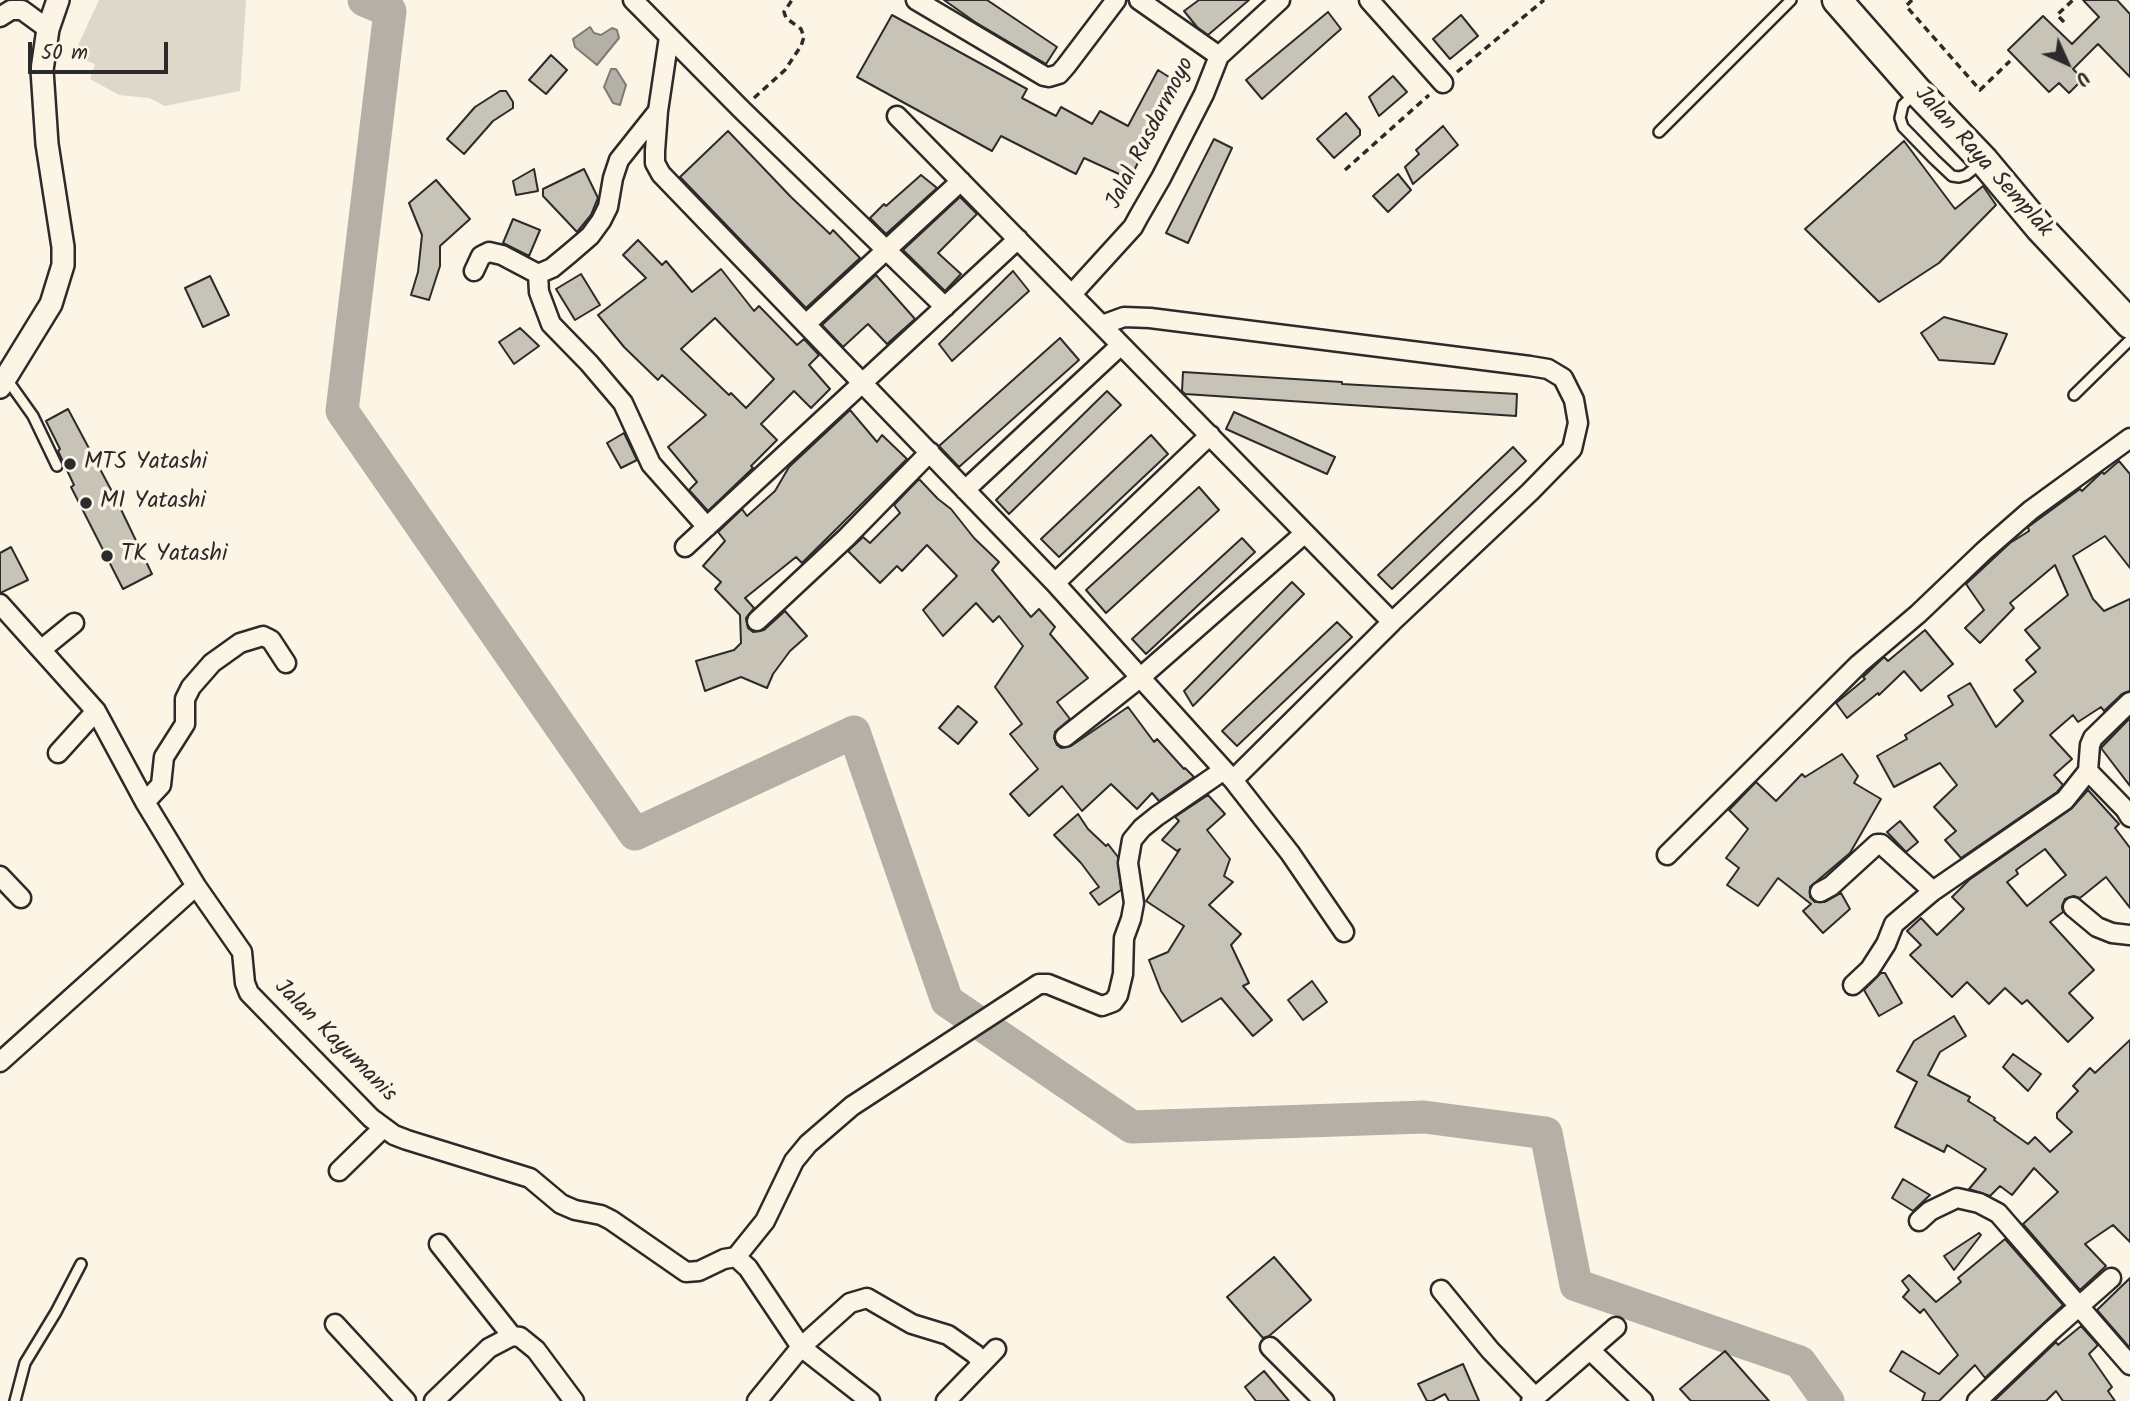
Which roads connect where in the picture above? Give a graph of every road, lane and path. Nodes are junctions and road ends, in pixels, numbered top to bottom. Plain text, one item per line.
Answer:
1 (58, 0) edge
2 (634, 0) edge
3 (792, 0) edge
4 (916, 0) edge
5 (1116, 0) edge
6 (1139, 0) edge
7 (1280, 0) edge
8 (1369, 0) edge
9 (1791, 0) edge
10 (1837, 0) edge
11 (1912, 0) edge
12 (2073, 0) edge
13 (0, 17) edge
14 (2064, 22) dead end
15 (48, 29) junction
16 (669, 37) junction
17 (1219, 55) junction
18 (2010, 61) dead end
19 (1443, 83) dead end
20 (742, 110) junction
21 (658, 111) junction
22 (897, 116) dead end
23 (1658, 132) dead end
24 (961, 181) junction
25 (1018, 239) junction
26 (886, 249) junction
27 (474, 271) dead end
28 (538, 274) junction
29 (1072, 294) junction
30 (945, 307) junction
31 (806, 324) junction
32 (2130, 324) edge
33 (1102, 325) junction
34 (2130, 340) edge
35 (1121, 345) junction
36 (3, 382) edge
37 (863, 382) junction
38 (2074, 395) dead end
39 (1210, 435) junction
40 (2130, 438) edge
41 (930, 452) junction
42 (57, 466) dead end
43 (965, 489) junction
44 (707, 527) junction
45 (1305, 533) junction
46 (685, 547) dead end
47 (1055, 583) junction
48 (0, 604) edge
49 (757, 621) dead end
50 (1392, 622) junction
51 (74, 623) dead end
52 (42, 649) junction
53 (286, 663) dead end
54 (1141, 677) junction
55 (2130, 702) edge
56 (96, 711) junction
57 (1065, 737) dead end
58 (58, 753) dead end
59 (2088, 771) junction
60 (1229, 775) junction
61 (145, 802) junction
62 (2130, 817) edge
63 (1667, 855) dead end
64 (0, 876) edge
65 (196, 886) junction
66 (1933, 891) junction
67 (1820, 892) dead end
68 (21, 898) dead end
69 (2073, 908) dead end
70 (1344, 932) dead end
71 (2130, 935) edge
72 (1853, 985) dead end
73 (0, 1062) edge
74 (383, 1128) junction
75 (339, 1171) dead end
76 (1919, 1222) dead end
77 (439, 1244) dead end
78 (736, 1257) junction
79 (81, 1264) dead end
80 (2111, 1278) dead end
81 (1441, 1290) dead end
82 (2079, 1307) junction
83 (335, 1324) dead end
84 (1616, 1328) dead end
85 (512, 1336) junction
86 (801, 1347) junction
87 (1270, 1347) dead end
88 (996, 1349) dead end
89 (1590, 1350) junction
90 (982, 1363) junction
91 (2130, 1365) edge
92 (1533, 1399) edge
93 (15, 1401) edge
94 (406, 1401) edge
95 (433, 1401) edge
96 (574, 1401) edge
97 (757, 1401) edge
98 (870, 1401) edge
99 (946, 1401) edge
100 (1324, 1401) edge
101 (1643, 1401) edge
102 (1978, 1401) edge

1 - 15 street
2 - 16 street
3 - 20 path
4 - 5 street
6 - 17 street
7 - 17 street, Jalal Rusdarmoyo
8 - 19 street
9 - 23 lane
10 - 32 main road, Jalan Raya Semplak
11 - 18 path
12 - 14 path
13 - 15 street
15 - 36 street
16 - 20 street
16 - 21 street
17 - 29 street, Jalal Rusdarmoyo
20 - 26 street
21 - 28 street
21 - 31 street
22 - 24 street
24 - 25 street
24 - 26 street
25 - 29 street
25 - 30 street
26 - 30 street
26 - 31 street
27 - 28 street
28 - 44 street
29 - 33 street
30 - 37 street
31 - 37 street
33 - 35 street
33 - 50 street
34 - 38 lane
35 - 39 street
35 - 43 street
36 - 42 lane
37 - 41 street
37 - 44 street
39 - 45 street
39 - 47 street
40 - 63 street
41 - 43 street
41 - 49 street
43 - 47 street
44 - 46 street
45 - 50 street
45 - 54 street
47 - 54 street
48 - 52 street, Jalan Kayumanis
50 - 60 street
51 - 52 street
52 - 56 street, Jalan Kayumanis
53 - 61 street
54 - 57 street
54 - 60 street
55 - 59 street
56 - 58 street
56 - 61 street, Jalan Kayumanis
59 - 62 street
59 - 66 street
60 - 70 street
60 - 78 street
61 - 65 street, Jalan Kayumanis
64 - 68 street
65 - 73 street
65 - 74 street, Jalan Kayumanis
66 - 67 street
66 - 72 street
69 - 71 street
74 - 75 street
74 - 78 street, Jalan Kayumanis
76 - 82 street
77 - 85 street
78 - 86 street
79 - 93 lane
80 - 82 street
81 - 92 street
82 - 91 street
82 - 102 street
83 - 94 street
84 - 89 street
85 - 95 street
85 - 96 street
86 - 90 street
86 - 97 street
86 - 98 street
87 - 100 street
88 - 90 street
89 - 92 street
89 - 101 street
90 - 99 street

